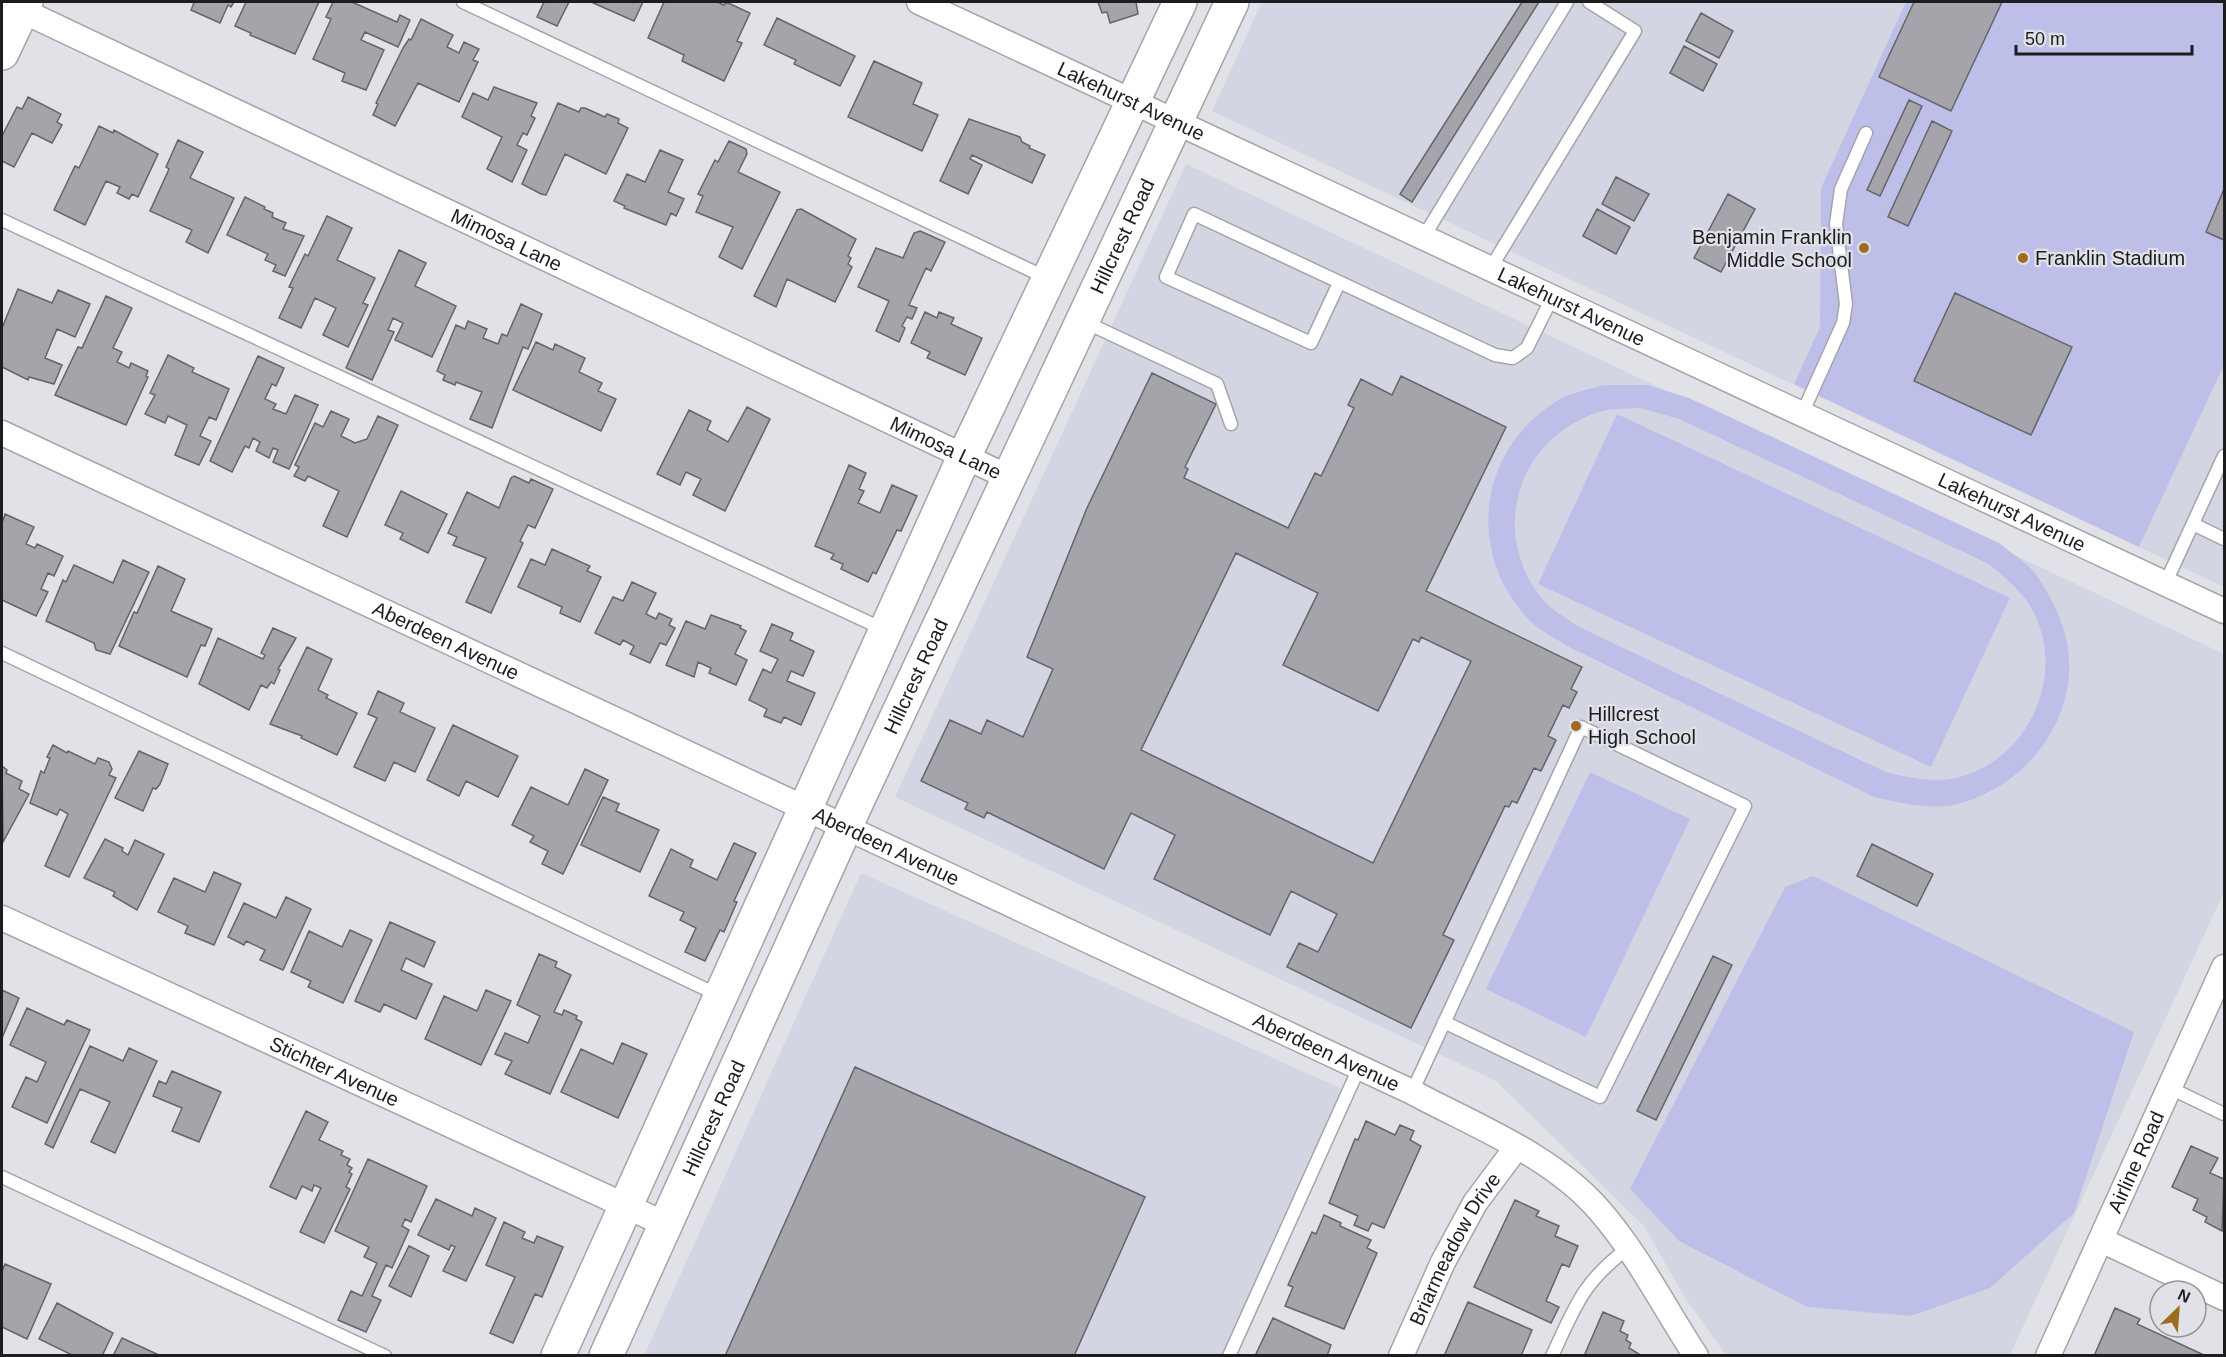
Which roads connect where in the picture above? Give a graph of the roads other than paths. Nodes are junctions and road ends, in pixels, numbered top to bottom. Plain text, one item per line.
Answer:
1 (462, 2) edge
2 (919, 2) edge
3 (1180, 2) edge
4 (1232, 2) edge
5 (1567, 2) edge
6 (1589, 2) edge
7 (17, 4) edge
8 (2, 53) edge
9 (1133, 102) junction
10 (1175, 122) junction
11 (1866, 133) dead end
12 (2, 220) edge
13 (1423, 238) junction
14 (1490, 269) junction
15 (1050, 280) junction
16 (1339, 283) junction
17 (1552, 298) junction
18 (1084, 321) junction
19 (1802, 414) junction
20 (1231, 424) dead end
21 (2, 433) edge
22 (2224, 456) edge
23 (964, 457) junction
24 (1010, 478) junction
25 (2193, 524) junction
26 (2224, 539) edge
27 (2165, 584) junction
28 (2224, 611) edge
29 (885, 630) junction
30 (2, 652) edge
31 (803, 809) junction
32 (845, 829) junction
33 (2, 918) edge
34 (2224, 967) edge
35 (719, 996) junction
36 (1444, 1022) junction
37 (1359, 1068) junction
38 (2170, 1088) junction
39 (1412, 1092) junction
40 (2224, 1114) edge
41 (1516, 1148) junction
42 (2, 1177) edge
43 (625, 1205) junction
44 (667, 1225) junction
45 (2101, 1240) junction
46 (1628, 1248) junction
47 (2224, 1298) edge
48 (385, 1356) edge
49 (558, 1356) edge
50 (606, 1356) edge
51 (1229, 1356) edge
52 (1401, 1356) edge
53 (1552, 1356) edge
54 (1696, 1356) edge
55 (2048, 1356) edge

1 - 15 lane
2 - 9 street, Lakehurst Avenue
3 - 9 main road
4 - 10 main road, Hillcrest Road
5 - 13 lane
6 - 14 lane
7 - 8 main road
7 - 23 street, Mimosa Lane
9 - 10 street, Lakehurst Avenue
9 - 15 main road
10 - 13 street, Lakehurst Avenue
10 - 18 main road, Hillcrest Road
11 - 19 lane
12 - 29 lane
13 - 14 street, Lakehurst Avenue
14 - 17 street, Lakehurst Avenue
15 - 23 main road
16 - 16 lane
16 - 17 lane
17 - 19 street, Lakehurst Avenue
18 - 20 lane
18 - 24 main road, Hillcrest Road
19 - 27 street, Lakehurst Avenue
21 - 31 street, Aberdeen Avenue
22 - 25 lane
23 - 24 street, Mimosa Lane
23 - 29 main road
24 - 32 main road, Hillcrest Road
25 - 26 lane
25 - 27 lane
27 - 28 street, Lakehurst Avenue
29 - 31 main road
30 - 35 lane
31 - 32 street, Aberdeen Avenue
31 - 35 main road
32 - 37 street, Aberdeen Avenue
32 - 44 main road, Hillcrest Road
33 - 43 street, Stichter Avenue
34 - 38 street, Airline Road
35 - 43 main road
36 - 36 lane
36 - 39 lane
37 - 39 street, Aberdeen Avenue
37 - 51 lane
38 - 40 lane
38 - 45 street, Airline Road
39 - 41 street, Aberdeen Avenue
41 - 46 street, Aberdeen Avenue
41 - 52 street, Briarmeadow Drive
42 - 48 lane
43 - 44 street, Stichter Avenue
43 - 49 main road
44 - 50 main road, Hillcrest Road
45 - 47 street
45 - 55 street, Airline Road
46 - 53 lane
46 - 54 street, Aberdeen Avenue

